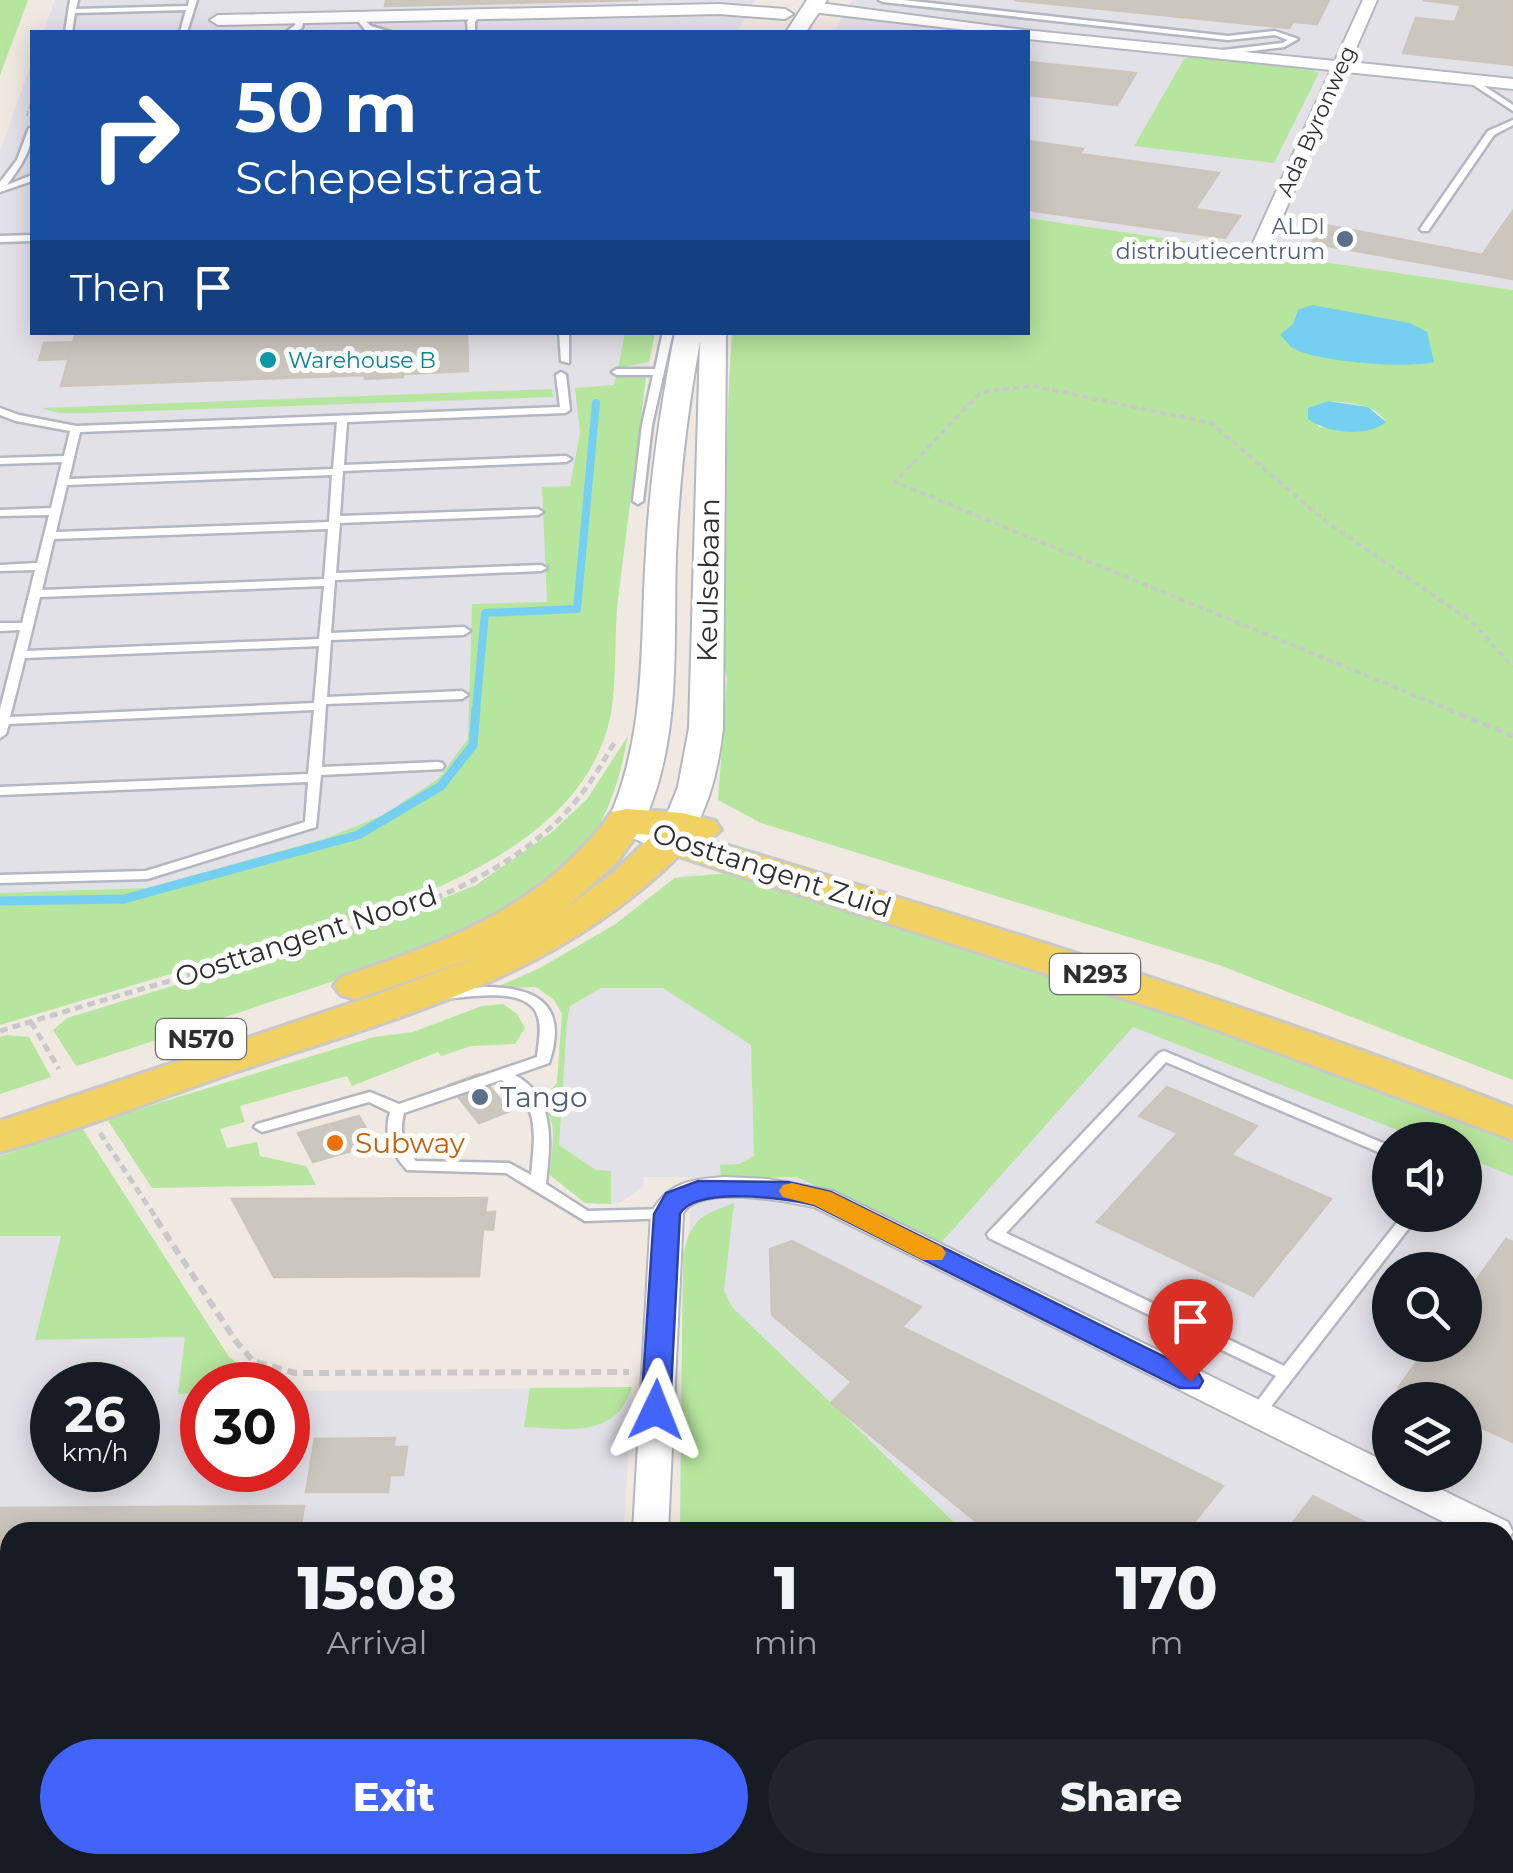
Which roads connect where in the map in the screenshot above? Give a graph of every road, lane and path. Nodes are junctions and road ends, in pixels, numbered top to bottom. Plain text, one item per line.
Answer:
1 (74, 0) edge
2 (883, 0) edge
3 (1370, 0) edge
4 (192, 4) edge
5 (359, 8) edge
6 (74, 11) junction
7 (797, 13) edge
8 (476, 14) junction
9 (300, 18) junction
10 (218, 20) dead end
11 (69, 30) edge
12 (185, 30) edge
13 (293, 30) edge
14 (378, 30) edge
15 (471, 30) edge
16 (989, 30) edge
17 (1030, 34) edge
18 (1216, 53) junction
19 (1342, 66) junction
20 (1472, 80) junction
21 (1513, 84) edge
22 (1513, 108) edge
23 (1513, 122) edge
24 (30, 135) edge
25 (21, 160) junction
26 (30, 167) edge
27 (30, 179) edge
28 (0, 190) edge
29 (1425, 229) dead end
30 (30, 238) edge
31 (0, 239) edge
32 (1262, 242) dead end
33 (564, 335) edge
34 (667, 335) edge
35 (687, 335) edge
36 (713, 335) edge
37 (566, 360) dead end
38 (618, 372) dead end
39 (659, 372) junction
40 (561, 375) dead end
41 (0, 410) edge
42 (342, 419) junction
43 (76, 429) junction
44 (69, 459) junction
45 (566, 460) dead end
46 (0, 462) edge
47 (338, 470) junction
48 (63, 482) junction
49 (638, 501) dead end
50 (56, 511) junction
51 (538, 512) dead end
52 (0, 513) edge
53 (334, 522) junction
54 (50, 536) junction
55 (42, 566) junction
56 (0, 568) edge
57 (541, 568) dead end
58 (330, 579) junction
59 (35, 594) junction
60 (27, 626) junction
61 (0, 627) edge
62 (464, 631) dead end
63 (325, 640) junction
64 (20, 655) junction
65 (1513, 667) edge
66 (6, 689) edge
67 (462, 695) dead end
68 (320, 703) junction
69 (2, 728) edge
70 (1513, 736) edge
71 (616, 739) dead end
72 (438, 766) dead end
73 (315, 774) junction
74 (0, 791) edge
75 (626, 822) junction
76 (676, 833) junction
77 (0, 879) edge
78 (417, 996) junction
79 (30, 1022) junction
80 (0, 1031) edge
81 (59, 1069) dead end
82 (502, 1074) junction
83 (1513, 1093) edge
84 (0, 1107) edge
85 (398, 1110) junction
86 (93, 1122) dead end
87 (1513, 1125) edge
88 (262, 1127) dead end
89 (0, 1136) edge
90 (1372, 1144) edge
91 (538, 1184) junction
92 (665, 1224) junction
93 (1398, 1232) edge
94 (657, 1374) junction
95 (1287, 1374) junction
96 (1256, 1414) junction
97 (650, 1522) edge
98 (1475, 1522) edge

1 - 6 lane
2 - 18 lane
3 - 19 street, Ada Byronweg
4 - 6 lane
4 - 12 lane
5 - 8 street
5 - 9 street
5 - 14 lane
6 - 11 lane
7 - 8 street
7 - 16 street
8 - 15 lane
9 - 10 street
9 - 13 lane
17 - 18 street
18 - 19 street
19 - 20 street
19 - 32 street, Ada Byronweg
20 - 21 street
20 - 22 lane
23 - 29 lane
24 - 25 lane
25 - 26 lane
25 - 28 lane
27 - 28 lane
30 - 31 lane
33 - 37 lane
34 - 39 lane
35 - 75 main road, Keulsebaan / N570
36 - 76 main road, Keulsebaan / N570
38 - 39 lane
39 - 49 lane
40 - 42 lane
41 - 43 lane
42 - 43 lane
42 - 47 lane
43 - 44 lane
44 - 46 lane
44 - 48 lane
45 - 47 lane
47 - 48 lane
47 - 53 lane
48 - 50 lane
50 - 52 lane
50 - 54 lane
51 - 53 lane
53 - 54 lane
53 - 58 lane
54 - 55 lane
55 - 56 lane
55 - 59 lane
57 - 58 lane
58 - 59 lane
58 - 63 lane
59 - 60 lane
60 - 61 lane
60 - 64 lane
62 - 63 lane
63 - 64 lane
63 - 68 lane
64 - 66 lane
65 - 70 path
66 - 69 lane
67 - 68 lane
68 - 69 lane
68 - 73 lane
71 - 79 path, Oosttangent Noord
72 - 73 lane
73 - 74 lane
73 - 77 lane
75 - 76 main road, Oosttangent Zuid / N293
75 - 84 main road, N570
76 - 78 main road, N570
76 - 83 main road, Oosttangent Zuid / N293
76 - 87 main road, Oosttangent Zuid / N293
78 - 82 lane
78 - 89 main road, N570
79 - 80 path, Oosttangent Noord
79 - 81 path
82 - 85 lane
82 - 91 lane
85 - 88 lane
85 - 91 lane
86 - 94 path
90 - 95 lane
91 - 92 lane
92 - 94 street
92 - 96 street
93 - 95 lane
94 - 97 street
95 - 96 lane
96 - 98 street

